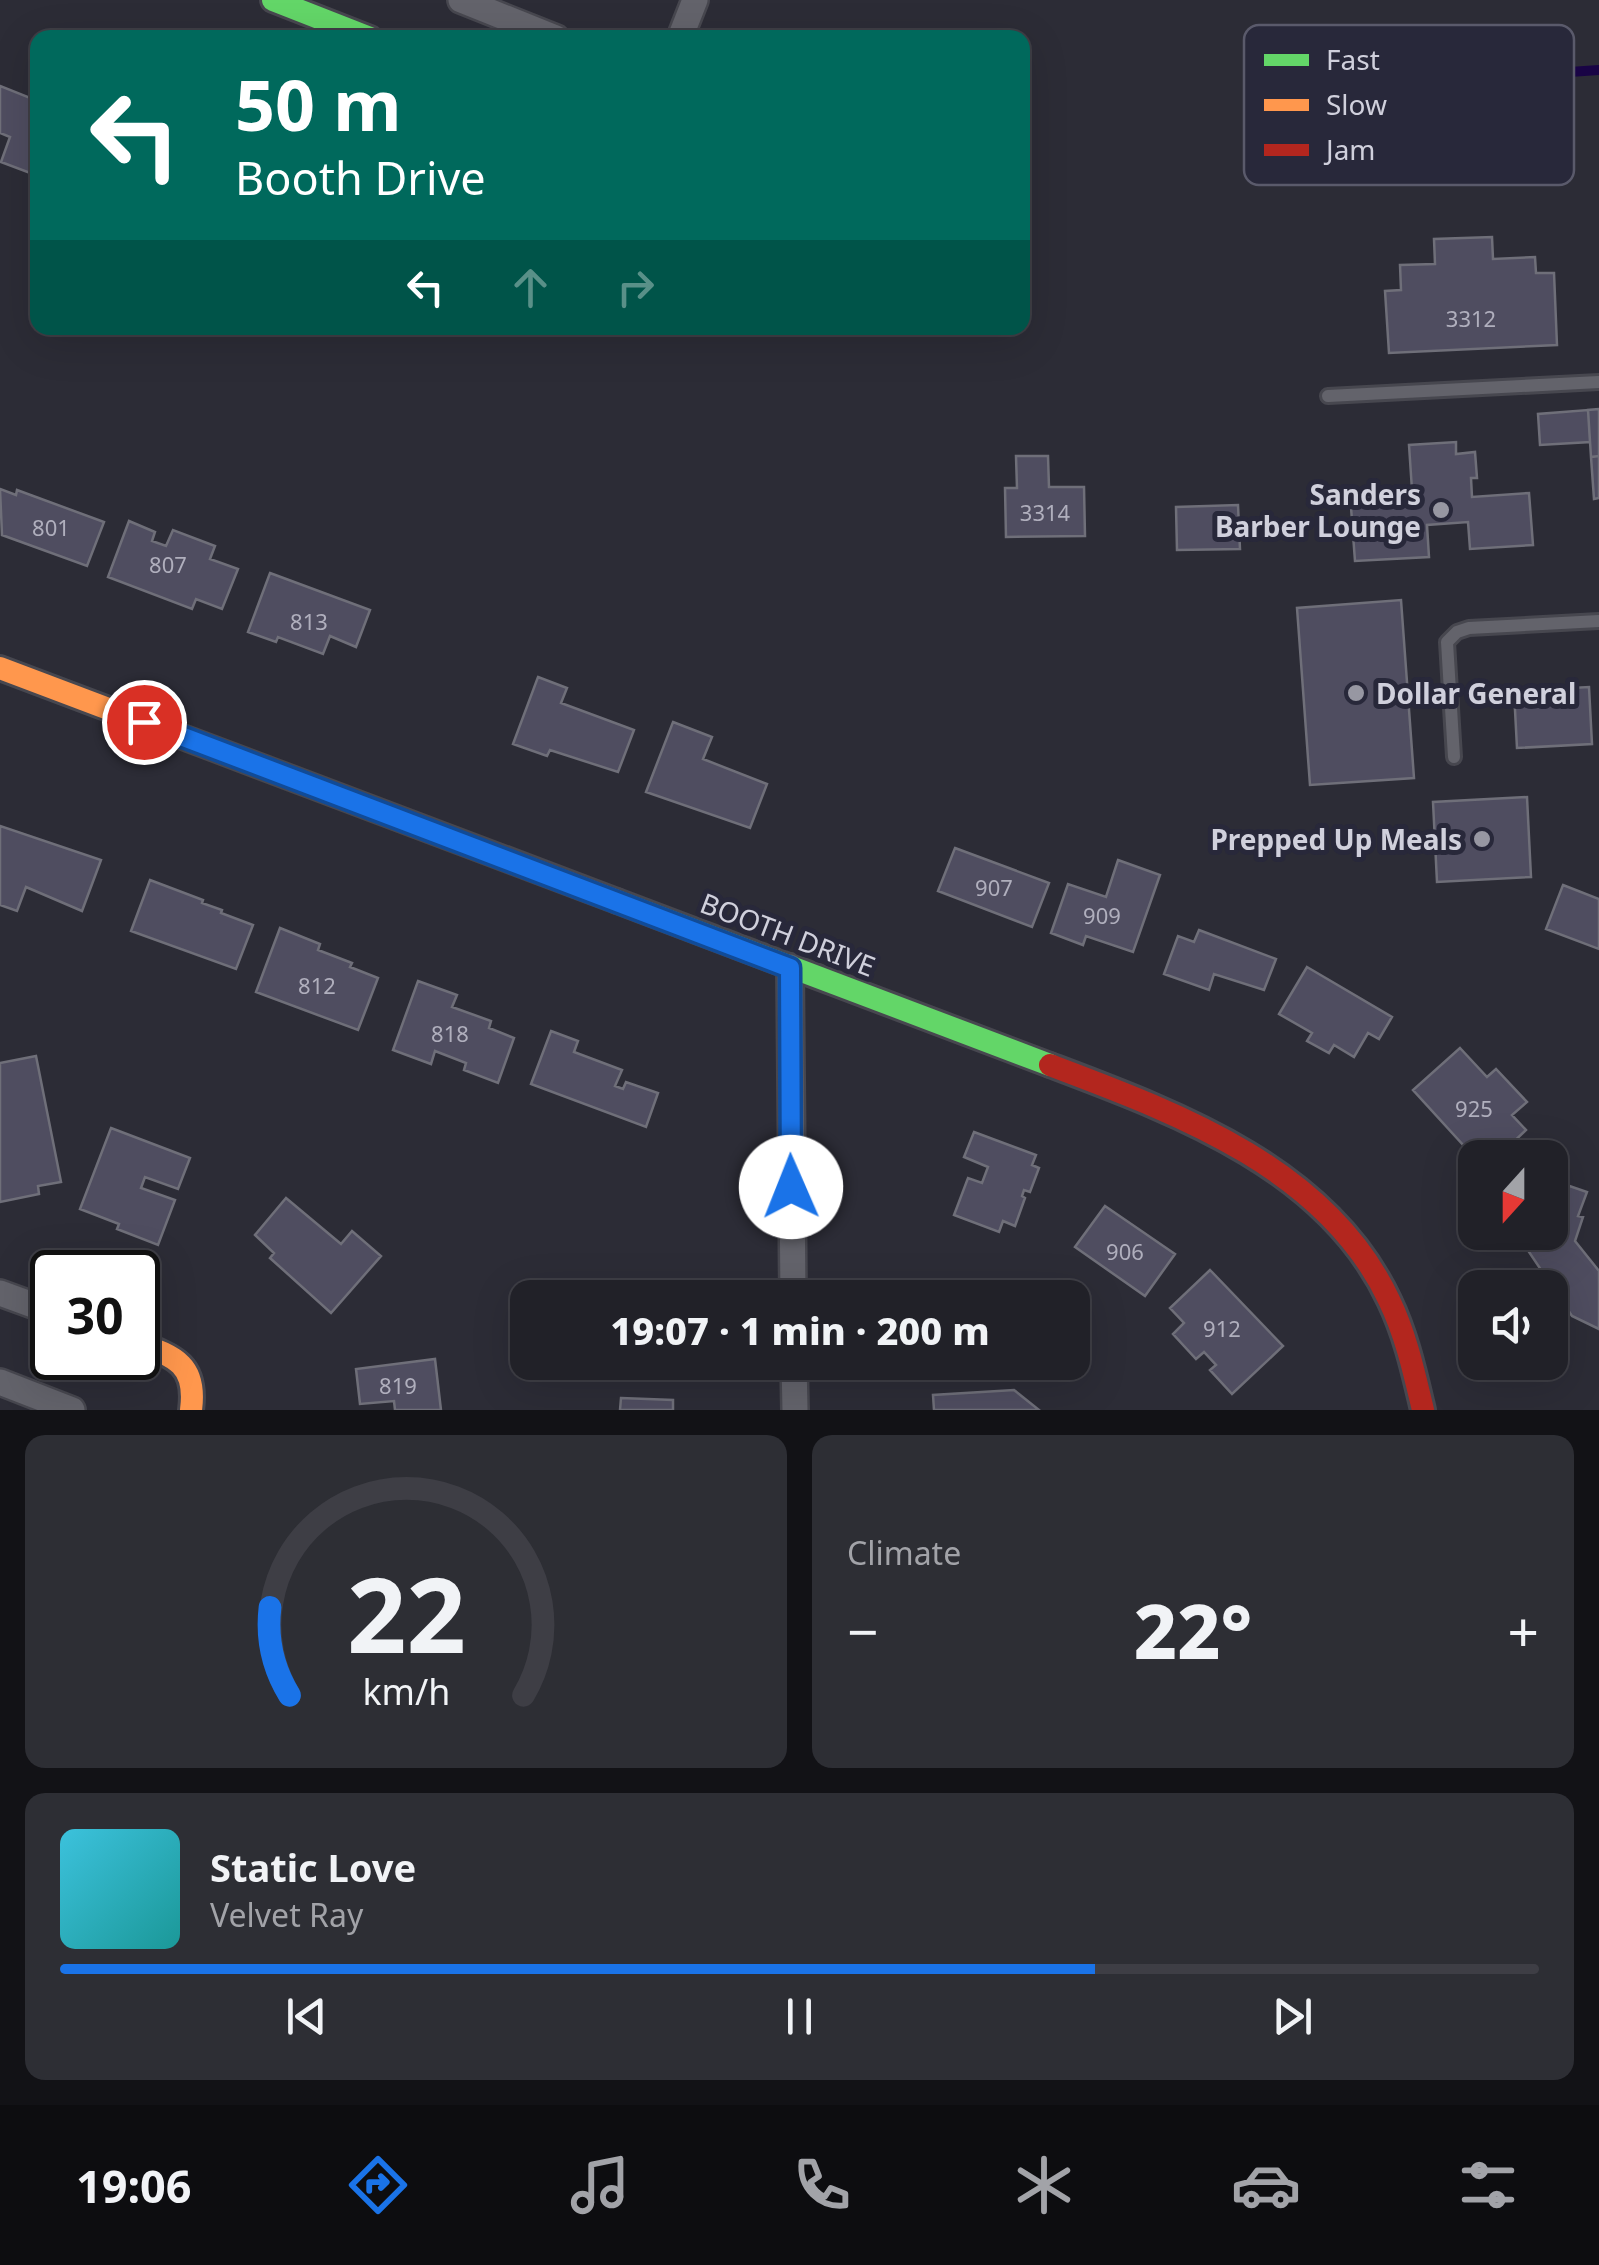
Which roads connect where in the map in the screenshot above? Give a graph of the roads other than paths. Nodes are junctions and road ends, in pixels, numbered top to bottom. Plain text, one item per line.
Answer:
1 (273, 0) edge
2 (461, 0) edge
3 (695, 0) edge
4 (350, 30) edge
5 (536, 30) edge
6 (683, 30) edge
7 (1599, 382) edge
8 (1328, 396) dead end
9 (1599, 621) edge
10 (0, 668) edge
11 (1454, 756) dead end
12 (790, 968) junction
13 (793, 1280) edge
14 (0, 1293) edge
15 (30, 1304) edge
16 (160, 1352) edge
17 (794, 1380) edge
18 (0, 1382) edge
19 (72, 1410) edge
20 (192, 1410) edge
21 (795, 1410) edge
22 (1422, 1410) edge

1 - 4 street
2 - 5 street
3 - 6 street
7 - 8 lane
9 - 11 lane
10 - 12 street, BOOTH DRIVE
12 - 13 street
12 - 22 street, BOOTH DRIVE
14 - 15 street
16 - 20 street
17 - 21 street
18 - 19 street

